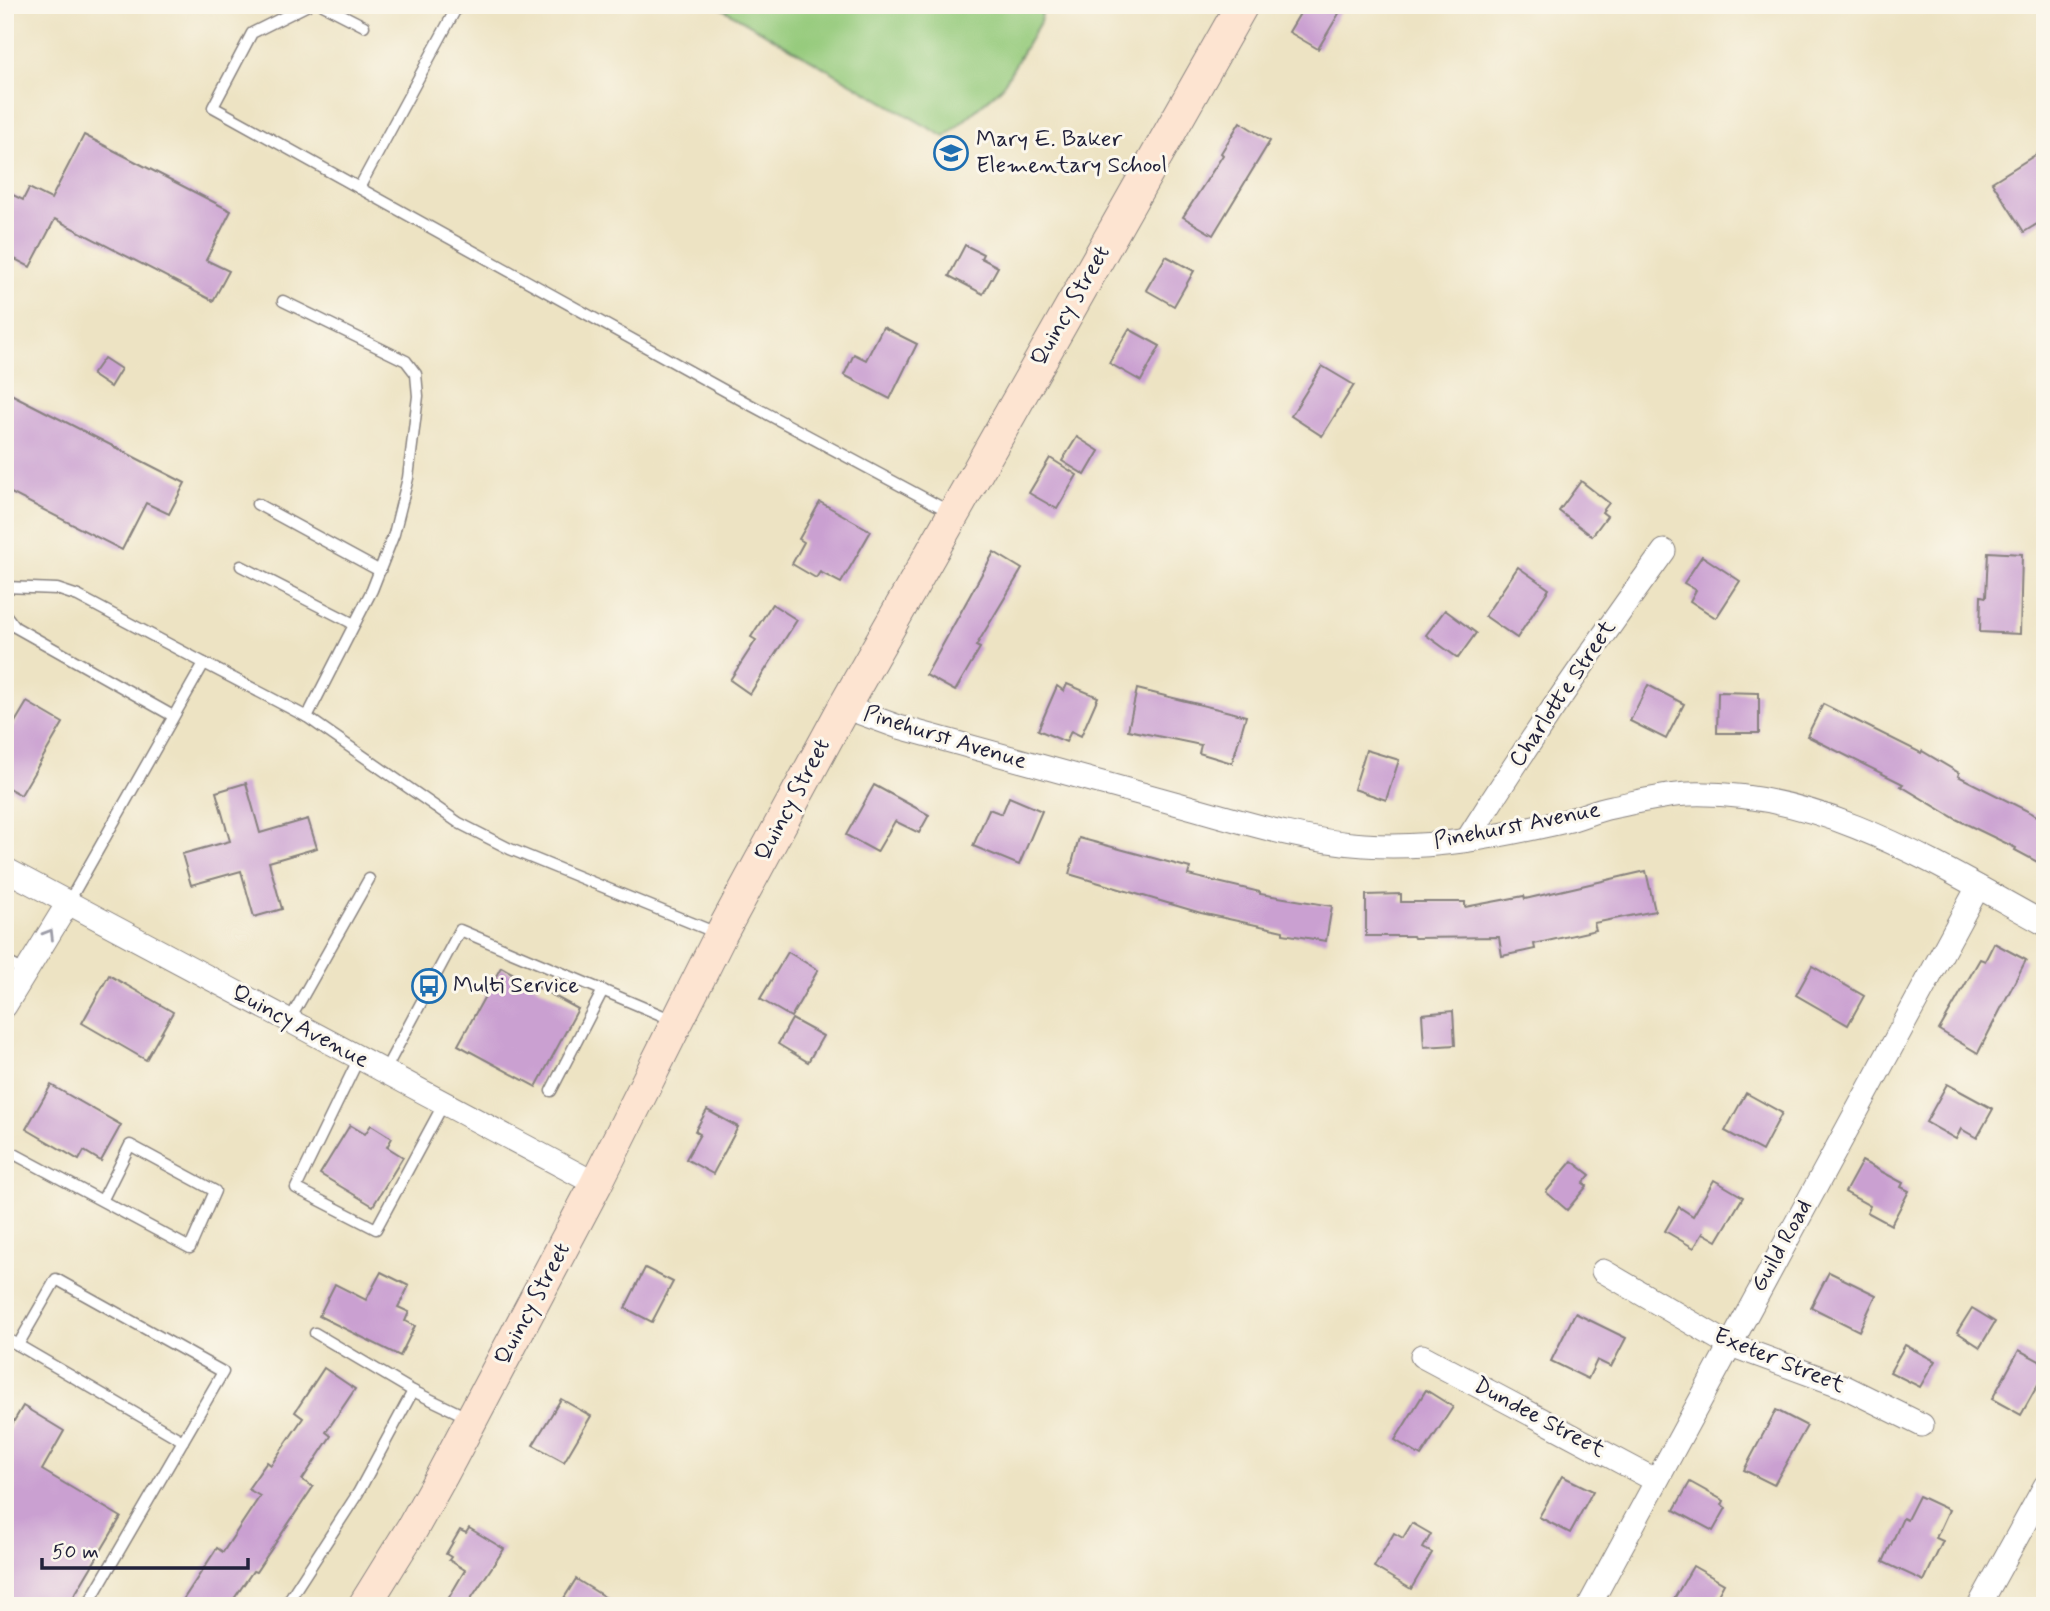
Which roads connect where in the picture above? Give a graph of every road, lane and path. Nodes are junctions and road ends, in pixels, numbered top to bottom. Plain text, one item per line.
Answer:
1 (308, 5) edge
2 (323, 5) edge
3 (458, 5) edge
4 (1242, 5) edge
5 (364, 26) dead end
6 (359, 188) junction
7 (284, 301) dead end
8 (257, 504) dead end
9 (952, 513) junction
10 (1664, 551) dead end
11 (241, 566) dead end
12 (380, 571) junction
13 (5, 587) edge
14 (5, 614) edge
15 (354, 624) junction
16 (204, 663) junction
17 (844, 707) junction
18 (173, 716) junction
19 (307, 717) junction
20 (1467, 840) junction
21 (5, 869) edge
22 (369, 879) dead end
23 (1978, 887) junction
24 (68, 903) junction
25 (2045, 924) edge
26 (721, 934) junction
27 (5, 961) edge
28 (26, 972) junction
29 (603, 990) junction
30 (5, 1006) edge
31 (289, 1021) junction
32 (677, 1021) junction
33 (359, 1058) junction
34 (384, 1072) junction
35 (551, 1091) dead end
36 (444, 1103) junction
37 (5, 1149) edge
38 (596, 1184) junction
39 (102, 1201) junction
40 (1603, 1271) dead end
41 (315, 1334) dead end
42 (5, 1338) edge
43 (1728, 1344) junction
44 (18, 1345) junction
45 (1422, 1356) dead end
46 (413, 1391) junction
47 (471, 1419) junction
48 (1922, 1425) dead end
49 (183, 1441) junction
50 (1655, 1480) junction
51 (2045, 1486) edge
52 (87, 1606) edge
53 (285, 1606) edge
54 (364, 1606) edge
55 (1589, 1606) edge
56 (1979, 1606) edge

1 - 6 lane
2 - 5 lane
3 - 6 lane
4 - 9 main road, Quincy Street
6 - 9 lane
7 - 12 lane
8 - 12 lane
9 - 17 main road, Quincy Street
10 - 20 street, Charlotte Street
11 - 15 lane
12 - 15 lane
13 - 16 lane
14 - 18 lane
15 - 19 lane
16 - 18 lane
16 - 19 lane
17 - 20 street, Pinehurst Avenue
17 - 26 main road, Quincy Street
18 - 24 lane
19 - 26 lane
20 - 23 street, Pinehurst Avenue
21 - 24 street, Quincy Avenue
22 - 31 lane
23 - 25 street, Pinehurst Avenue
23 - 43 street, Guild Road
28 -> 24 street
24 - 31 street, Quincy Avenue
26 - 32 main road, Quincy Street
27 - 28 lane
28 - 30 street
29 - 32 lane
29 - 34 lane
29 - 35 lane
31 - 33 street, Quincy Avenue
32 - 38 main road, Quincy Street
33 - 34 street, Quincy Avenue
33 - 36 lane
34 - 36 street, Quincy Avenue
36 - 38 street, Quincy Avenue
37 - 39 lane
38 - 47 main road, Quincy Street
39 - 39 lane
40 - 43 street, Exeter Street
41 - 46 lane
42 - 44 lane
43 - 48 street, Exeter Street
43 - 50 street, Guild Road
44 - 49 lane
44 - 49 lane
45 - 50 street, Dundee Street
46 - 47 lane
46 - 53 lane
47 - 54 main road, Quincy Street
49 - 52 lane
50 - 55 street, Guild Road
51 - 56 street

